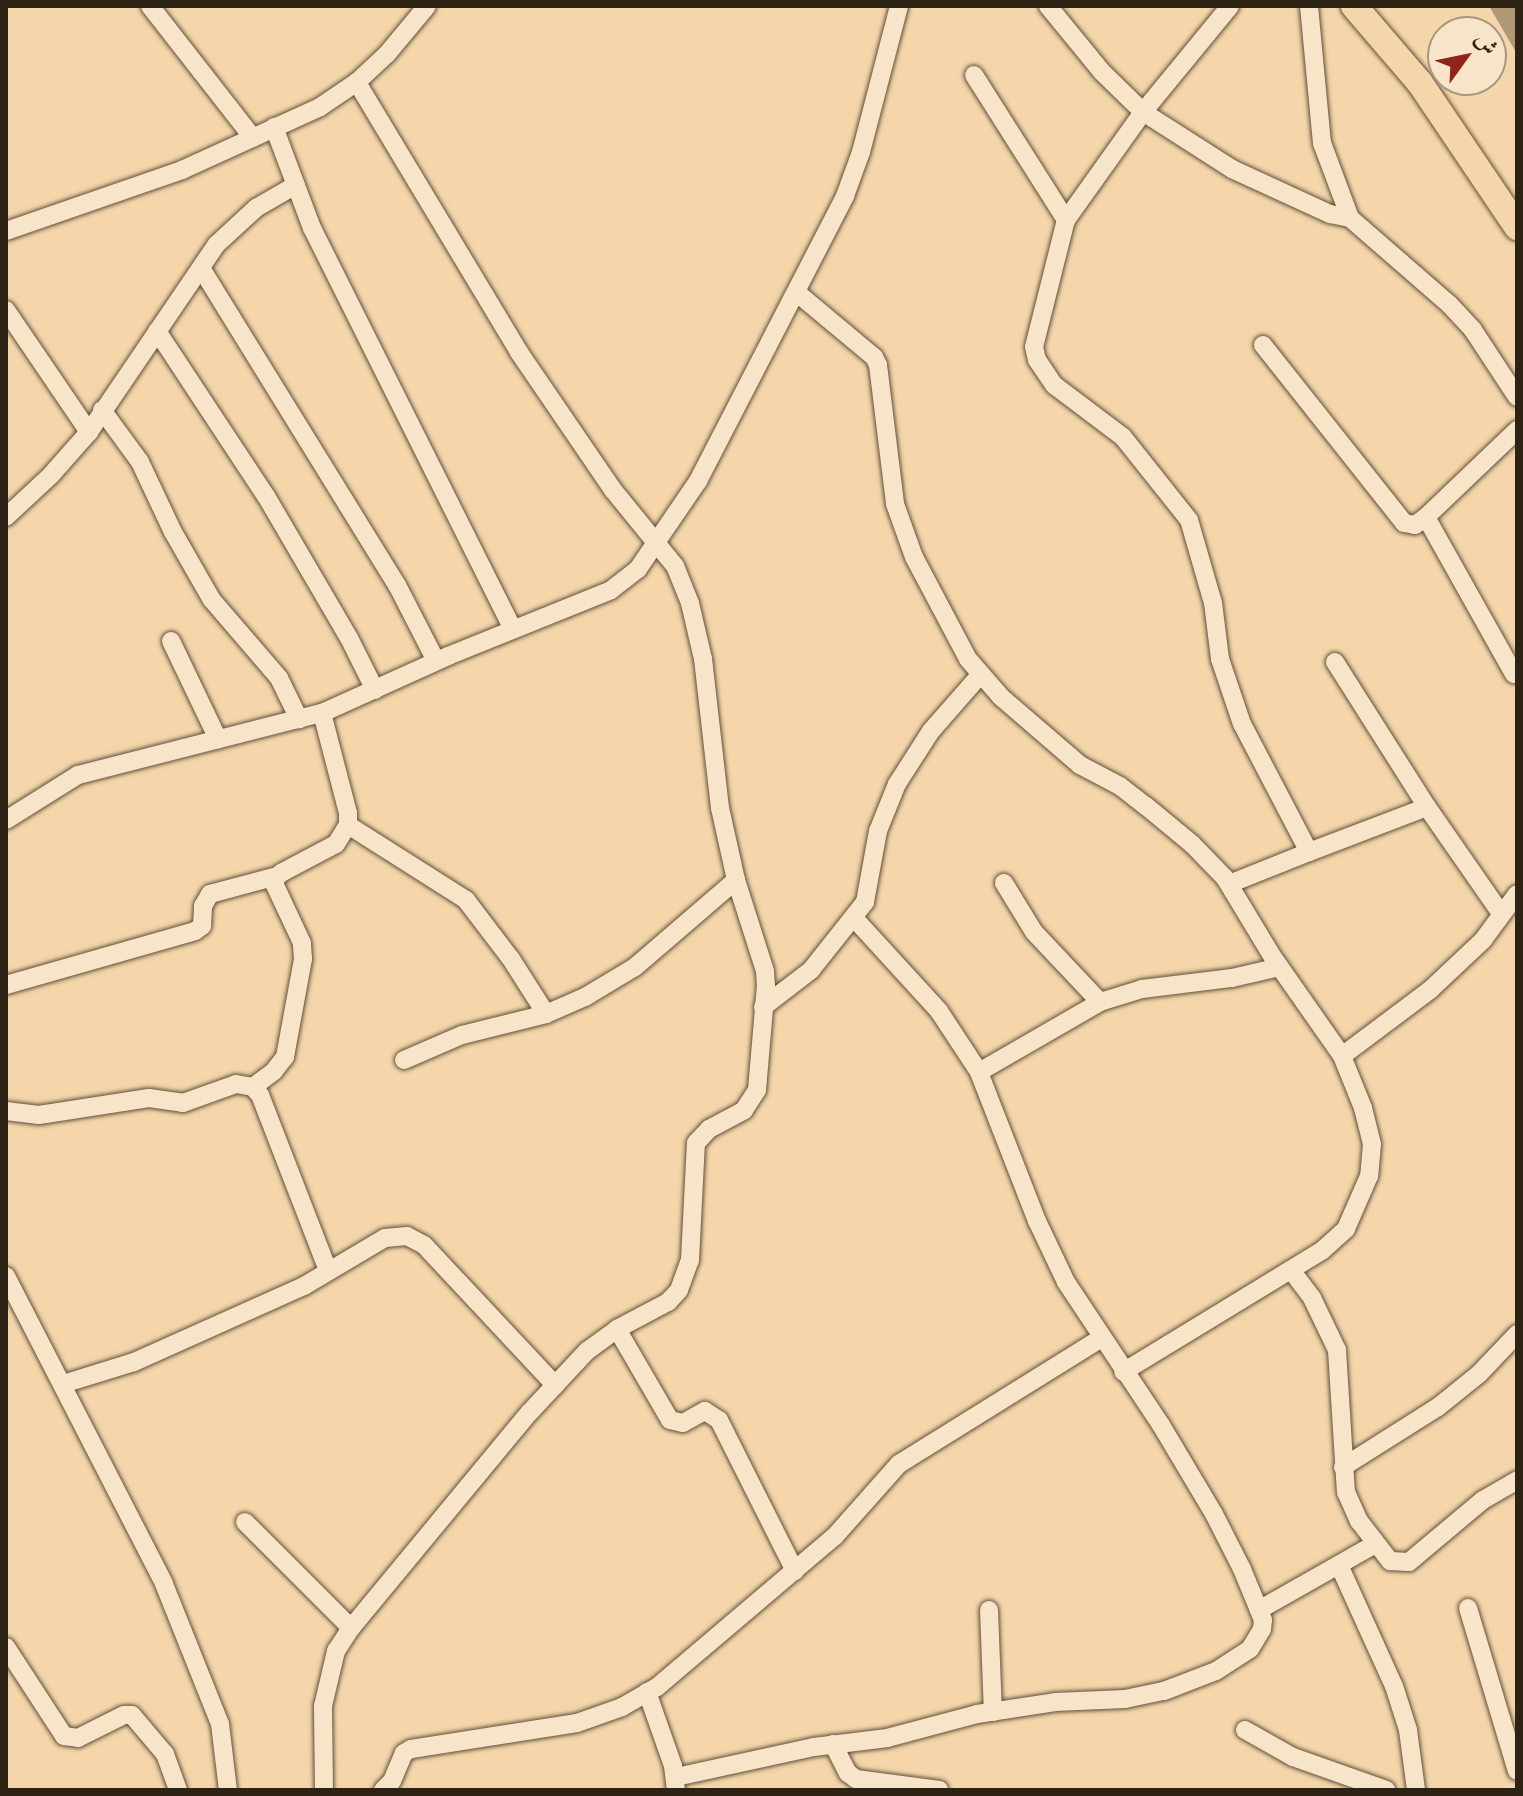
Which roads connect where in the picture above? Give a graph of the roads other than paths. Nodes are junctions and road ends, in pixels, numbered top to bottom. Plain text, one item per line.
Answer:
1 (150, 6) edge
2 (427, 6) edge
3 (899, 6) edge
4 (1048, 6) edge
5 (1230, 6) edge
6 (1309, 6) edge
7 (1354, 6) edge
8 (974, 75) dead end
9 (357, 82) junction
10 (1143, 112) junction
11 (274, 127) junction
12 (253, 138) junction
13 (296, 185) junction
14 (1350, 218) junction
15 (1066, 220) junction
16 (1517, 227) edge
17 (6, 231) edge
18 (201, 268) junction
19 (796, 292) junction
20 (6, 310) edge
21 (157, 331) junction
22 (1263, 345) dead end
23 (1517, 397) edge
24 (102, 410) junction
25 (1517, 430) edge
26 (89, 432) junction
27 (6, 517) edge
28 (1426, 517) junction
29 (659, 543) junction
30 (513, 629) junction
31 (171, 641) dead end
32 (436, 661) junction
33 (1335, 662) dead end
34 (1514, 674) dead end
35 (980, 675) junction
36 (375, 690) junction
37 (322, 713) junction
38 (299, 719) junction
39 (218, 739) junction
40 (1427, 807) junction
41 (6, 820) edge
42 (348, 825) junction
43 (1309, 852) junction
44 (277, 876) junction
45 (736, 880) junction
46 (1004, 883) dead end
47 (1229, 884) junction
48 (1517, 894) edge
49 (1500, 912) junction
50 (854, 918) junction
51 (1280, 967) junction
52 (6, 985) edge
53 (1100, 1002) junction
54 (763, 1007) junction
55 (546, 1014) junction
56 (1342, 1056) junction
57 (404, 1060) dead end
58 (979, 1072) junction
59 (253, 1087) junction
60 (6, 1111) edge
61 (328, 1270) junction
62 (1291, 1270) junction
63 (6, 1276) edge
64 (617, 1329) junction
65 (1517, 1334) edge
66 (1100, 1339) junction
67 (1123, 1372) junction
68 (63, 1384) junction
69 (555, 1385) junction
70 (1343, 1467) junction
71 (1517, 1480) edge
72 (245, 1522) dead end
73 (1375, 1544) junction
74 (1339, 1565) junction
75 (795, 1571) junction
76 (1468, 1608) dead end
77 (989, 1610) dead end
78 (1259, 1610) junction
79 (351, 1628) junction
80 (6, 1647) edge
81 (647, 1692) junction
82 (993, 1712) junction
83 (1245, 1730) dead end
84 (833, 1744) junction
85 (1517, 1771) edge
86 (676, 1783) edge
87 (178, 1790) edge
88 (228, 1790) edge
89 (324, 1790) edge
90 (383, 1790) edge
91 (939, 1790) edge
92 (1386, 1790) edge
93 (1416, 1790) edge

1 - 12 street
2 - 9 street
3 - 19 street
4 - 10 street
5 - 10 street
6 - 14 street
7 - 16 main road
8 - 15 street
9 - 11 street
9 - 29 street
10 - 14 street
10 - 15 street
11 - 12 street
11 - 13 street
12 - 17 street
13 - 18 street
13 - 30 street
14 - 23 street
15 - 43 street
18 - 21 street
18 - 32 street
19 - 29 street
19 - 35 street
20 - 26 street
21 - 24 street
21 - 36 street
22 - 28 street
24 - 26 street
24 - 38 street
25 - 28 street
26 - 27 street
28 - 34 street
29 - 30 street
29 - 45 street
30 - 32 street
31 - 39 street
32 - 36 street
33 - 40 street
35 - 47 street
35 - 50 street
36 - 37 street
37 - 38 street
37 - 42 street
38 - 39 street
39 - 41 street
40 - 43 street
40 - 49 street
42 - 44 street
42 - 55 street
43 - 47 street
44 - 52 street
44 - 59 street
45 - 54 street
45 - 55 street
46 - 53 street
47 - 51 street
48 - 49 street
49 - 56 street
50 - 54 street
50 - 58 street
51 - 53 street
51 - 56 street
53 - 58 street
54 - 64 street
55 - 57 street
56 - 62 street
58 - 66 street
59 - 60 street
59 - 61 street
61 - 68 street
61 - 69 street
62 - 67 street
62 - 70 street
63 - 68 street
64 - 69 street
64 - 75 street
65 - 70 street
66 - 67 street
66 - 75 street
67 - 78 street
68 - 88 street
69 - 79 street
70 - 73 street
71 - 73 street
72 - 79 street
73 - 74 street
74 - 78 street
74 - 93 street
75 - 81 street
76 - 85 street
77 - 82 street
78 - 82 street
79 - 89 street
80 - 87 street
81 - 86 street
81 - 90 street
82 - 84 street
83 - 92 street
84 - 86 street
84 - 91 street

